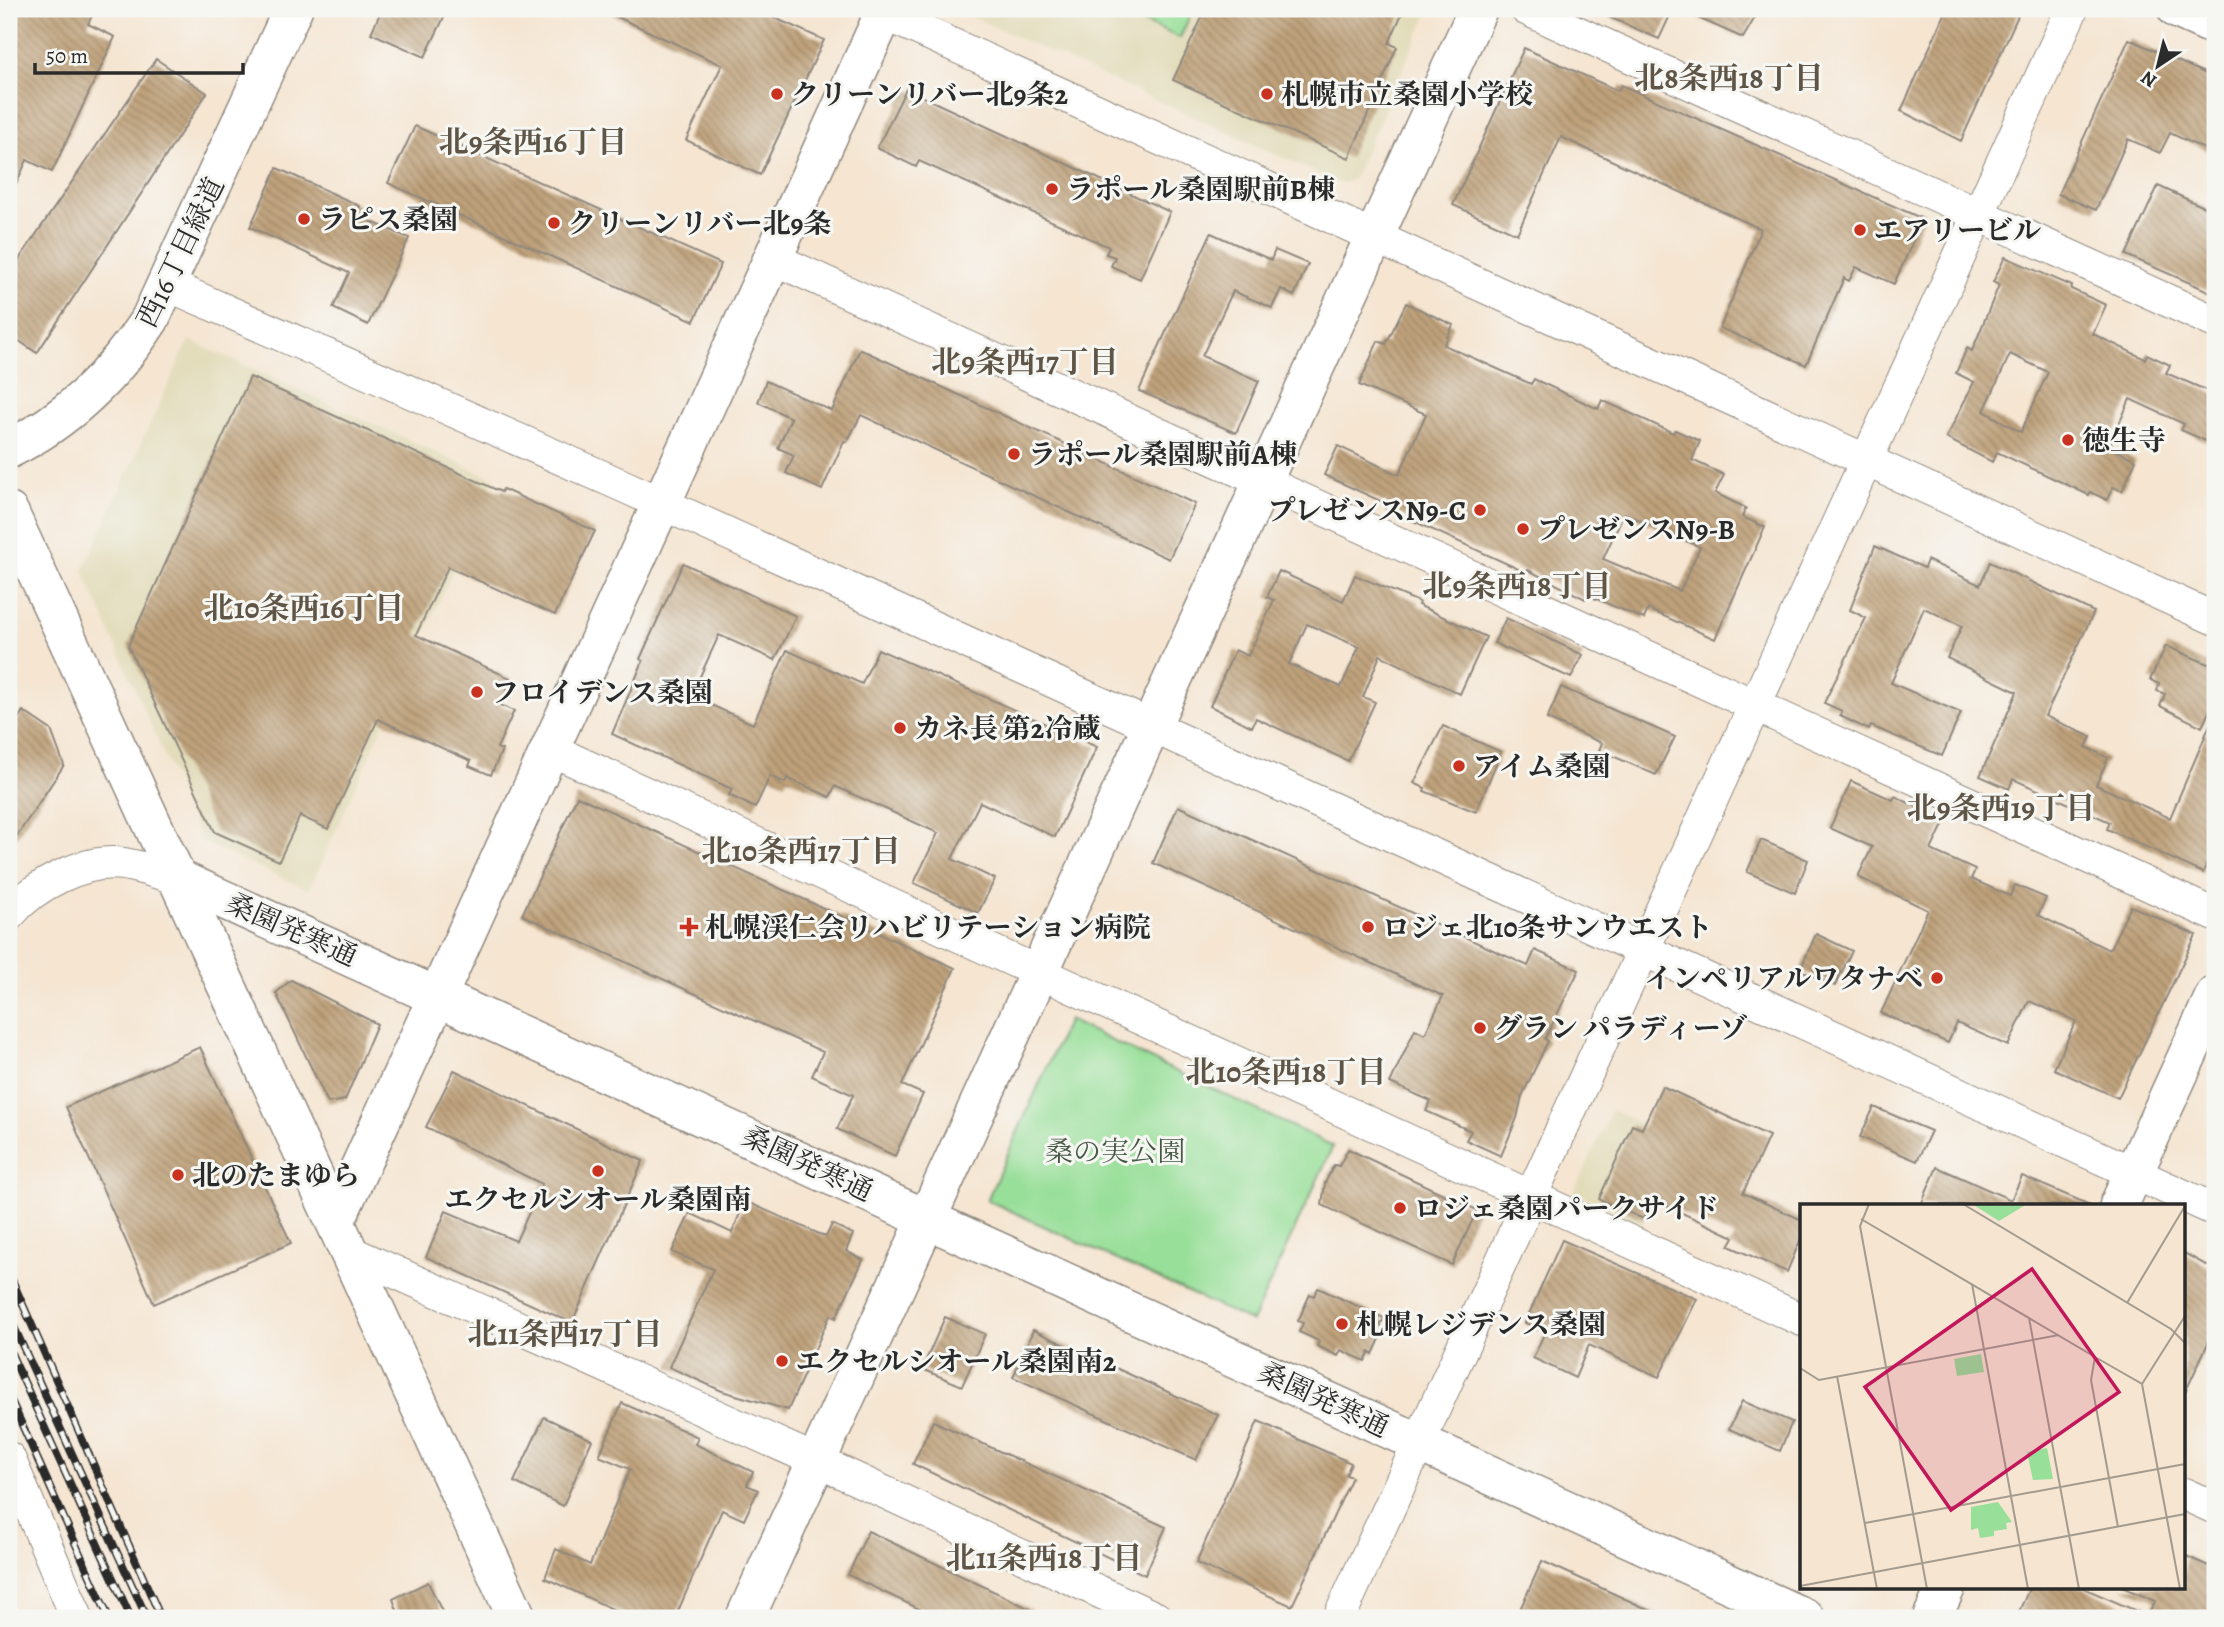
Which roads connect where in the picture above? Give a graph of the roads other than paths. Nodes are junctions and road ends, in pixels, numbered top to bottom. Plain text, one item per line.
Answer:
1 (293, 9) edge
2 (1478, 9) edge
3 (1526, 9) edge
4 (2072, 9) edge
5 (2177, 9) edge
6 (882, 10) edge
7 (2215, 26) edge
8 (1978, 215) junction
9 (1375, 236) junction
10 (772, 258) junction
11 (168, 285) junction
12 (2215, 322) edge
13 (9, 449) edge
14 (1865, 460) junction
15 (1263, 481) junction
16 (661, 504) junction
17 (9, 512) edge
18 (2215, 619) edge
19 (1754, 705) junction
20 (1152, 727) junction
21 (549, 749) junction
22 (176, 878) junction
23 (9, 915) edge
24 (2215, 915) edge
25 (1642, 951) junction
26 (1040, 972) junction
27 (437, 994) junction
28 (2215, 995) edge
29 (2126, 1190) edge
30 (1531, 1197) junction
31 (2215, 1210) edge
32 (928, 1218) junction
33 (341, 1237) junction
34 (1800, 1319) edge
35 (1419, 1442) junction
36 (9, 1458) edge
37 (817, 1461) junction
38 (2186, 1495) edge
39 (2215, 1508) edge
40 (1946, 1588) edge
41 (76, 1618) edge
42 (517, 1618) edge
43 (745, 1618) edge
44 (1156, 1618) edge
45 (1339, 1618) edge
46 (1805, 1618) edge
47 (1932, 1618) edge

1 - 11 street, 西16丁目緑道
2 - 9 street
3 - 8 street
4 - 8 street
5 - 7 street
6 - 9 street
6 - 10 street
8 - 12 street
8 - 14 street
9 - 14 street
9 - 15 street
10 - 15 street
10 - 16 street
11 - 13 street, 西16丁目緑道
11 - 16 street
14 - 18 street
14 - 19 street
15 - 19 street
15 - 20 street
16 - 20 street
16 - 21 street
17 - 22 street
19 - 24 street
19 - 25 street
20 - 25 street
20 - 26 street
21 - 26 street
21 - 27 street
22 - 23 street
22 - 27 street, 桑園発寒通
22 - 33 street
25 - 29 street
25 - 30 street
26 - 30 street
26 - 32 street
27 - 32 street, 桑園発寒通
27 - 33 street
28 - 29 street
29 - 31 street
30 - 34 street
30 - 35 street
32 - 35 street, 桑園発寒通
32 - 37 street
33 - 37 street
33 - 42 street
35 - 45 street
35 - 46 street, 桑園発寒通
36 - 41 street
37 - 43 street
37 - 44 street
38 - 39 street
40 - 47 street

